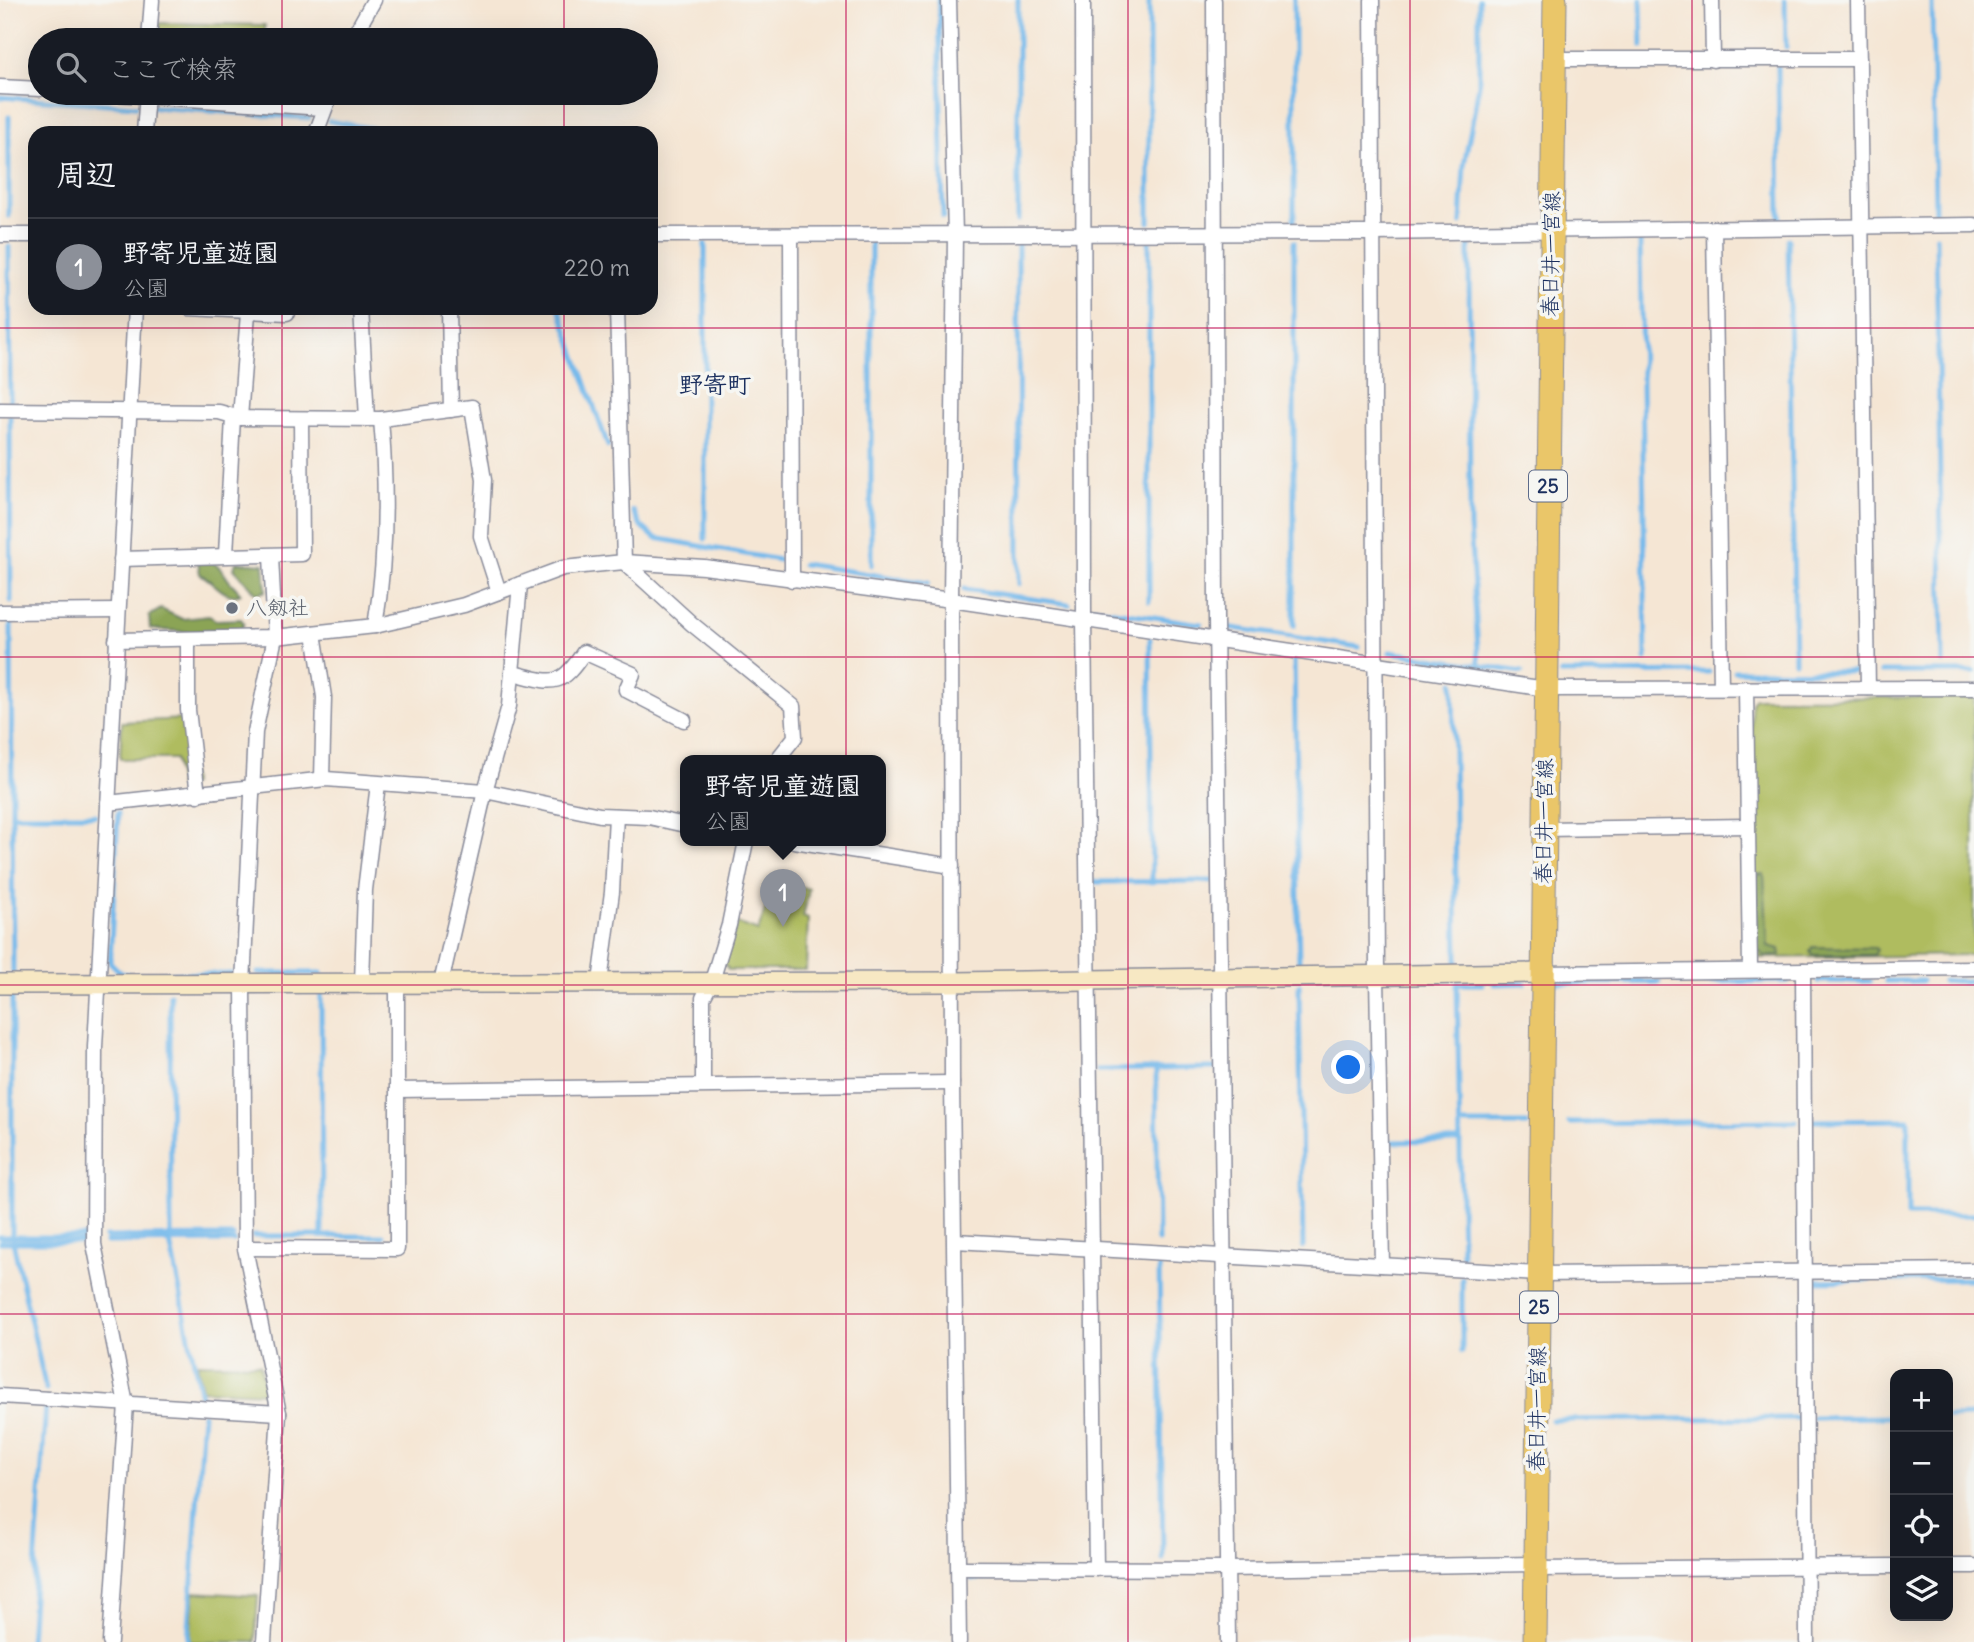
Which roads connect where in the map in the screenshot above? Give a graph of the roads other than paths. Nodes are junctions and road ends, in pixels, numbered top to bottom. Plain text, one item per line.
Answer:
1 (152, 0) edge
2 (374, 0) edge
3 (949, 0) edge
4 (1083, 0) edge
5 (1214, 0) edge
6 (1372, 0) edge
7 (1555, 0) edge
8 (1712, 0) edge
9 (1858, 0) edge
10 (150, 28) edge
11 (358, 28) edge
12 (1859, 59) junction
13 (1554, 60) junction
14 (1713, 60) junction
15 (0, 87) edge
16 (28, 88) edge
17 (146, 105) edge
18 (285, 105) edge
19 (325, 105) edge
20 (323, 108) junction
21 (145, 126) edge
22 (318, 126) edge
23 (1974, 225) edge
24 (1861, 226) junction
25 (1714, 228) junction
26 (1552, 230) junction
27 (1374, 233) junction
28 (955, 234) junction
29 (1083, 234) junction
30 (1216, 234) junction
31 (0, 235) edge
32 (28, 235) edge
33 (658, 235) edge
34 (791, 235) junction
35 (135, 315) edge
36 (248, 315) edge
37 (362, 315) edge
38 (449, 315) edge
39 (617, 315) edge
40 (0, 410) edge
41 (451, 410) junction
42 (129, 411) junction
43 (237, 417) junction
44 (301, 419) junction
45 (374, 419) junction
46 (226, 555) junction
47 (271, 556) junction
48 (121, 559) junction
49 (624, 562) junction
50 (792, 580) junction
51 (520, 584) junction
52 (499, 592) junction
53 (951, 600) junction
54 (118, 611) junction
55 (0, 612) edge
56 (1084, 620) junction
57 (375, 626) junction
58 (314, 633) junction
59 (275, 637) junction
60 (188, 639) junction
61 (117, 640) junction
62 (1216, 640) junction
63 (1375, 664) junction
64 (513, 673) junction
65 (1721, 688) junction
66 (1746, 688) junction
67 (1868, 688) junction
68 (1974, 688) edge
69 (1546, 689) junction
70 (684, 720) dead end
71 (781, 755) edge
72 (322, 779) junction
73 (378, 784) junction
74 (252, 790) junction
75 (485, 791) junction
76 (198, 795) junction
77 (108, 803) junction
78 (616, 816) junction
79 (680, 824) edge
80 (1748, 826) junction
81 (1544, 830) junction
82 (745, 846) edge
83 (826, 846) edge
84 (952, 866) junction
85 (1974, 968) edge
86 (1749, 970) junction
87 (1803, 970) junction
88 (1542, 973) junction
89 (1377, 975) junction
90 (1220, 978) junction
91 (1089, 979) junction
92 (712, 981) junction
93 (600, 982) junction
94 (953, 982) junction
95 (362, 983) junction
96 (397, 983) junction
97 (441, 983) junction
98 (0, 984) edge
99 (98, 984) junction
100 (243, 984) junction
101 (952, 1083) junction
102 (703, 1085) junction
103 (397, 1090) junction
104 (955, 1241) junction
105 (245, 1248) junction
106 (1092, 1249) junction
107 (1224, 1256) junction
108 (1381, 1265) junction
109 (1974, 1269) edge
110 (1805, 1272) junction
111 (1539, 1274) junction
112 (0, 1396) edge
113 (127, 1404) junction
114 (279, 1413) junction
115 (1536, 1566) junction
116 (1890, 1566) edge
117 (1953, 1566) edge
118 (1974, 1566) edge
119 (1807, 1567) junction
120 (959, 1568) junction
121 (1096, 1569) junction
122 (1227, 1569) junction
123 (110, 1642) edge
124 (264, 1642) edge
125 (959, 1642) edge
126 (1228, 1642) edge
127 (1535, 1642) edge
128 (1807, 1642) edge

1 - 10 street
2 - 11 street
3 - 28 street
4 - 29 street
5 - 30 street
6 - 27 street
7 - 13 main road, 春日井一宮線 / 25
8 - 14 street
9 - 12 street
12 - 14 street
12 - 24 street
13 - 14 street
13 - 26 main road, 春日井一宮線 / 25
15 - 16 street
17 - 21 street
18 - 20 street
19 - 20 street
20 - 22 street
23 - 24 street
24 - 25 street
24 - 67 street
25 - 26 street
25 - 65 street
26 - 27 street
26 - 69 main road, 春日井一宮線 / 25
27 - 30 street
27 - 63 street
28 - 29 street
28 - 34 street
28 - 53 street
29 - 30 street
29 - 56 street
30 - 62 street
31 - 32 street
33 - 34 street
34 - 50 street
35 - 42 street
36 - 43 street
37 - 45 street
38 - 41 street
39 - 49 street
40 - 42 street
41 - 45 street
41 - 52 street
42 - 43 street
42 - 48 street
43 - 44 street
43 - 46 street
44 - 45 street
44 - 47 street
45 - 57 street
46 - 47 street
46 - 48 street
47 - 59 street
48 - 54 street
49 - 50 street
49 - 51 street
49 - 71 street
50 - 53 street
51 - 52 street
51 - 64 street
52 - 57 street
53 - 56 street
53 - 84 street
54 - 55 street
54 - 61 street
56 - 62 street
56 - 91 street
57 - 58 street
58 - 59 street
58 - 72 street
59 - 60 street
59 - 74 street
60 - 61 street
60 - 76 street
61 - 77 street
62 - 63 street
62 - 90 street
63 - 69 street
63 - 89 street
64 - 70 street
64 - 75 street
65 - 66 street
65 - 69 street
66 - 67 street
66 - 80 street
67 - 68 street
69 - 81 main road, 春日井一宮線 / 25
72 - 73 street
72 - 74 street
73 - 75 street
73 - 95 street
74 - 76 street
74 - 100 street
75 - 78 street
75 - 97 street
76 - 77 street
77 - 99 street
78 - 79 street
78 - 93 street
80 - 81 street
80 - 86 street
81 - 88 main road, 春日井一宮線 / 25
82 - 92 street
83 - 84 street
84 - 94 street
85 - 87 street
86 - 87 street
86 - 88 street
87 - 110 street
88 - 89 street
88 - 111 main road, 春日井一宮線 / 25
89 - 90 street
89 - 108 street
90 - 91 street
90 - 107 street
91 - 94 street
91 - 106 street
92 - 93 street
92 - 94 street
92 - 102 street
93 - 97 street
94 - 101 street
95 - 96 street
95 - 100 street
96 - 97 street
96 - 103 street
98 - 99 street
99 - 100 street
99 - 113 street
100 - 105 street
101 - 102 street
101 - 104 street
102 - 103 street
103 - 105 street
104 - 106 street
104 - 120 street
105 - 114 street
106 - 107 street
106 - 121 street
107 - 108 street
107 - 122 street
108 - 111 street
109 - 110 street
110 - 111 street
110 - 119 street
111 - 115 main road, 春日井一宮線 / 25
112 - 113 street
113 - 114 street
113 - 123 street
114 - 124 street
115 - 119 street
115 - 122 street
115 - 127 main road, 春日井一宮線 / 25
116 - 119 street
117 - 118 street
119 - 128 street
120 - 121 street
120 - 125 street
121 - 122 street
122 - 126 street

